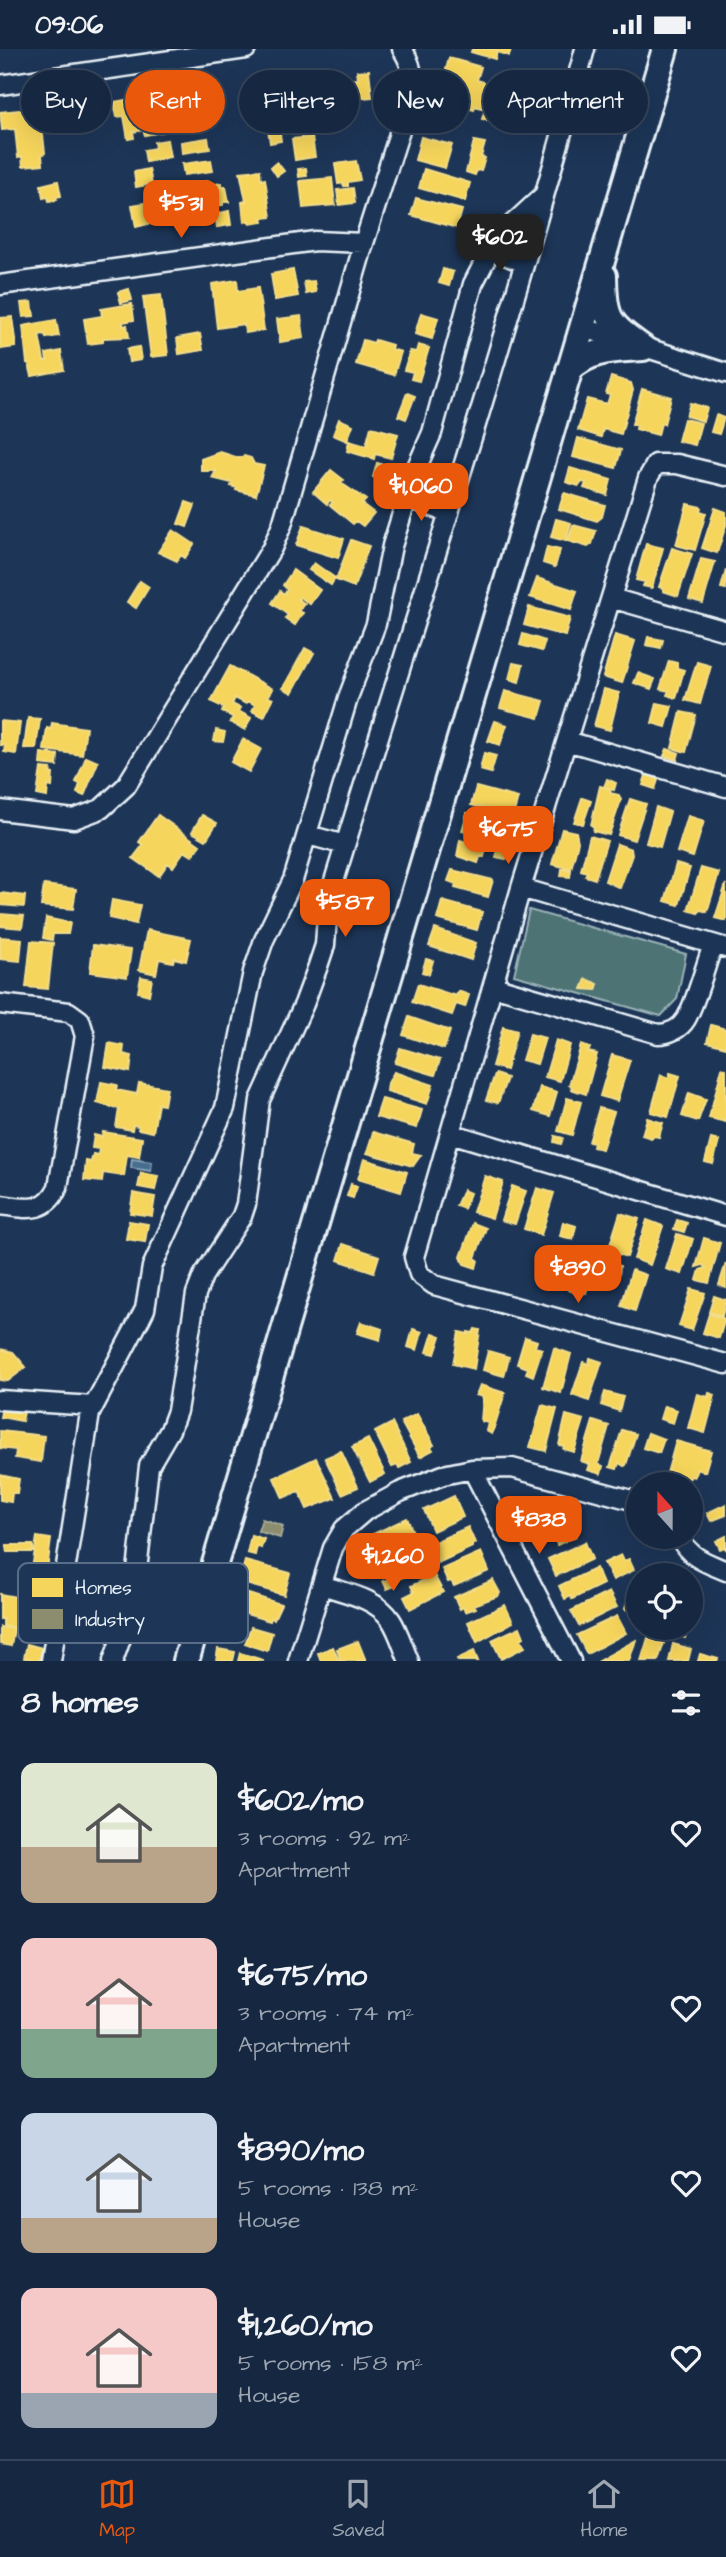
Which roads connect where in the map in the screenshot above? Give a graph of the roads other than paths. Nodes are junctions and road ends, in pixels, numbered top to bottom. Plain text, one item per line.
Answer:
1 (246, 49) edge
2 (402, 49) edge
3 (585, 49) edge
4 (665, 49) edge
5 (0, 85) edge
6 (542, 197) junction
7 (364, 243) junction
8 (491, 249) junction
9 (603, 254) junction
10 (524, 263) junction
11 (0, 285) edge
12 (581, 327) junction
13 (643, 348) junction
14 (569, 370) junction
15 (726, 373) edge
16 (726, 476) edge
17 (407, 497) junction
18 (449, 513) junction
19 (611, 599) junction
20 (726, 631) edge
21 (567, 741) junction
22 (726, 787) edge
23 (0, 810) edge
24 (308, 835) junction
25 (345, 845) junction
26 (522, 888) junction
27 (719, 946) edge
28 (494, 986) junction
29 (0, 1004) edge
30 (450, 1133) junction
31 (0, 1205) edge
32 (726, 1216) edge
33 (726, 1364) edge
34 (0, 1401) edge
35 (93, 1406) junction
36 (472, 1469) junction
37 (626, 1499) edge
38 (686, 1549) edge
39 (66, 1563) edge
40 (138, 1563) edge
41 (215, 1563) edge
42 (726, 1571) edge
43 (322, 1585) junction
44 (54, 1643) edge
45 (119, 1643) edge
46 (191, 1643) edge
47 (51, 1661) edge
48 (113, 1661) edge
49 (186, 1661) edge
50 (298, 1661) edge
51 (409, 1661) edge
52 (571, 1661) edge

1 - 5 street
2 - 7 street
3 - 6 street
4 - 9 main road
6 - 8 street
6 - 10 street
7 - 11 street
7 - 23 street
8 - 10 street
8 - 17 street
9 - 12 main road
9 - 13 main road
10 - 18 street
12 - 13 street
12 - 14 main road
13 - 14 main road
13 - 15 street
14 - 41 main road
16 - 19 street
17 - 18 street
17 - 24 street
18 - 25 street
19 - 20 street
19 - 21 street
21 - 22 street
21 - 26 street
24 - 25 street
24 - 35 street
25 - 40 street
26 - 27 street
26 - 28 street
27 - 28 street
28 - 30 street
29 - 31 street
30 - 32 street
30 - 33 street
34 - 35 street
35 - 39 street
36 - 37 street
36 - 43 street
36 - 52 street
38 - 42 street
43 - 50 street
43 - 51 street
44 - 47 street
45 - 48 street
46 - 49 main road

